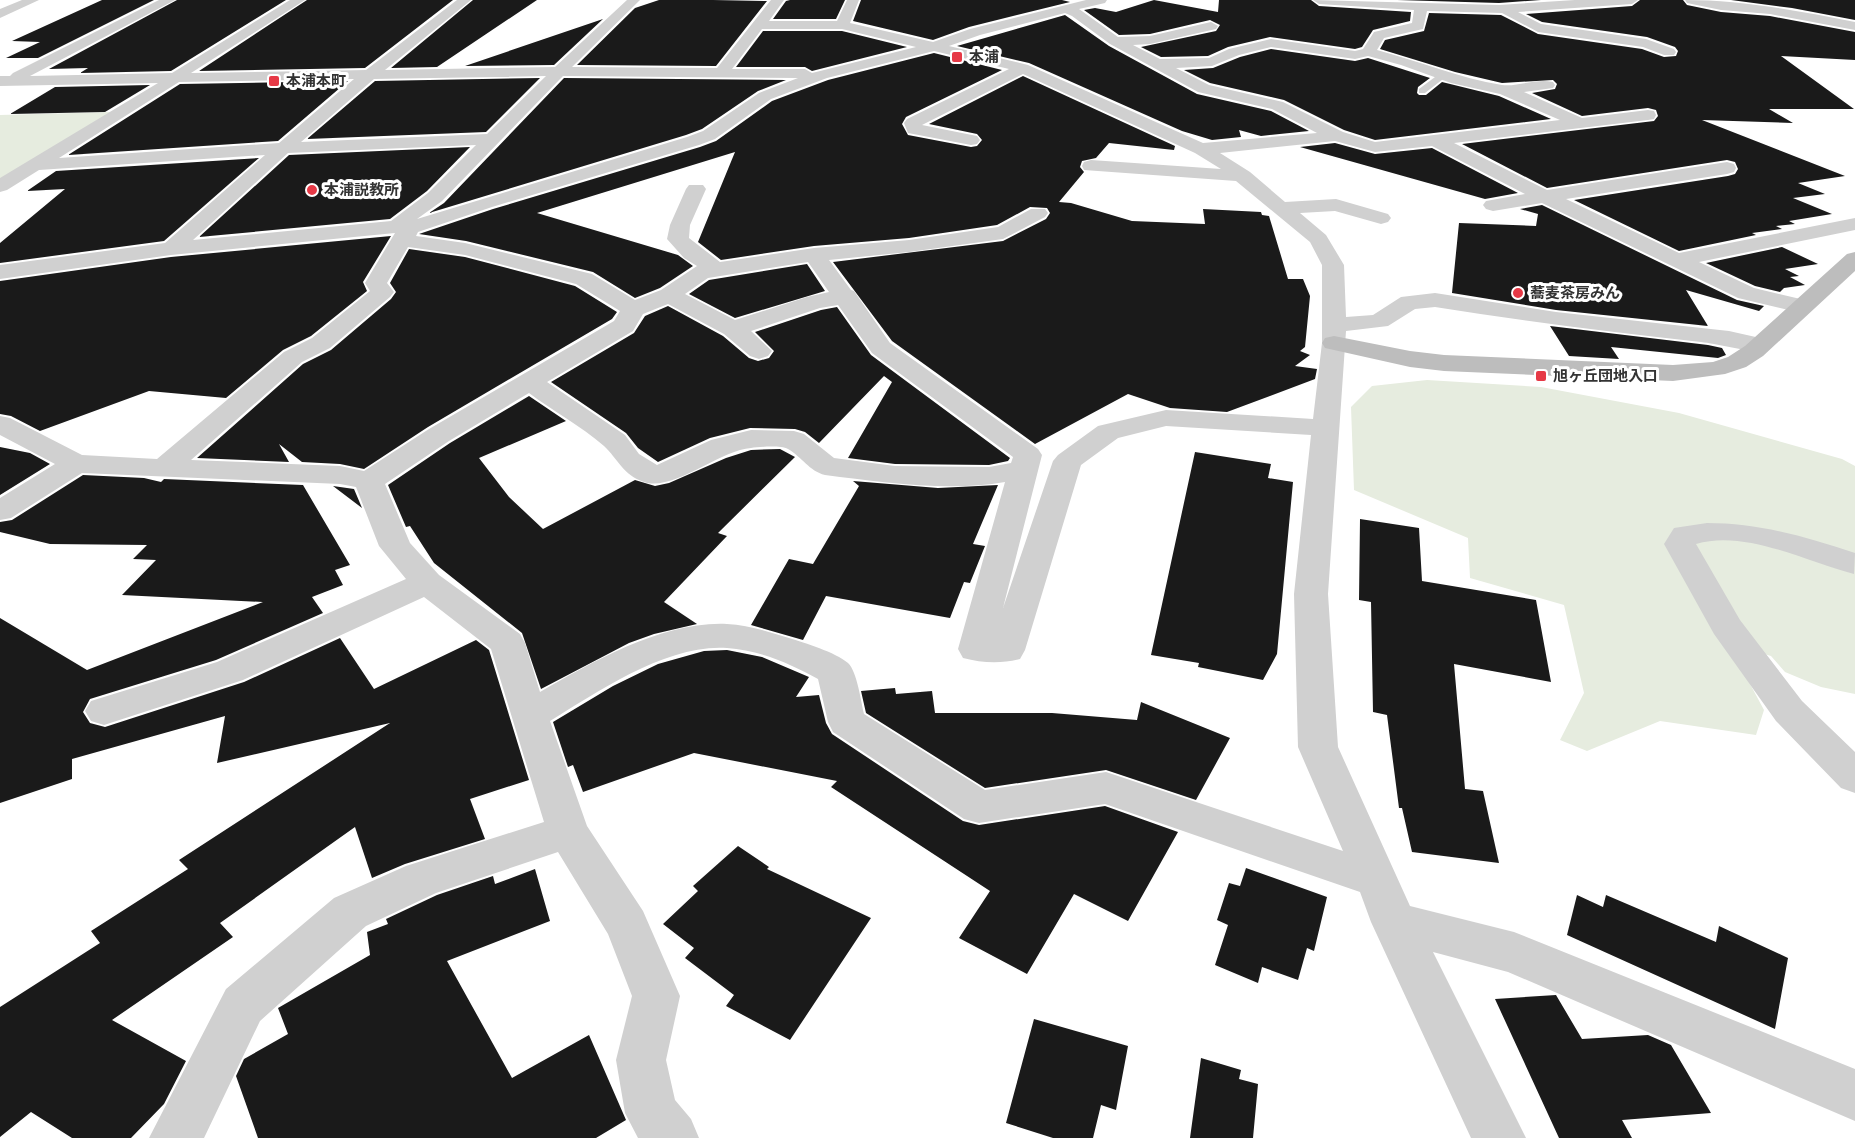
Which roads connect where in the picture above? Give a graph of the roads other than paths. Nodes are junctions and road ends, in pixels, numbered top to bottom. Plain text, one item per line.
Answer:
1 (33, 0) edge
2 (169, 0) edge
3 (299, 0) edge
4 (465, 0) edge
5 (634, 0) edge
6 (778, 0) edge
7 (853, 0) edge
8 (1101, 0) edge
9 (1319, 0) edge
10 (1632, 0) edge
11 (1691, 0) edge
12 (1509, 4) edge
13 (1421, 6) junction
14 (1069, 10) junction
15 (0, 14) edge
16 (758, 25) junction
17 (842, 25) junction
18 (1211, 26) dead end
19 (1855, 26) edge
20 (1115, 41) junction
21 (933, 47) junction
22 (1368, 52) junction
23 (1669, 52) dead end
24 (1158, 64) junction
25 (1023, 68) junction
26 (559, 71) junction
27 (721, 73) junction
28 (370, 74) junction
29 (822, 75) junction
30 (1442, 76) junction
31 (176, 78) junction
32 (3, 83) edge
33 (1548, 85) dead end
34 (1505, 90) junction
35 (1422, 91) dead end
36 (1648, 115) dead end
37 (1580, 123) junction
38 (1337, 136) junction
39 (490, 139) junction
40 (971, 140) dead end
41 (1435, 140) junction
42 (283, 148) junction
43 (1201, 149) junction
44 (33, 165) junction
45 (1091, 166) dead end
46 (1727, 168) dead end
47 (1243, 176) junction
48 (0, 186) edge
49 (696, 189) dead end
50 (1545, 197) junction
51 (1493, 205) dead end
52 (1280, 208) junction
53 (1038, 213) dead end
54 (1381, 218) dead end
55 (1855, 224) edge
56 (401, 232) junction
57 (171, 249) junction
58 (814, 255) junction
59 (1855, 259) edge
60 (1676, 260) junction
61 (716, 270) junction
62 (0, 272) edge
63 (669, 295) junction
64 (846, 296) junction
65 (1801, 306) junction
66 (633, 309) junction
67 (733, 329) junction
68 (1334, 334) junction
69 (1760, 345) junction
70 (759, 351) dead end
71 (531, 383) junction
72 (0, 424) edge
73 (1327, 428) junction
74 (76, 464) junction
75 (165, 467) junction
76 (1024, 470) junction
77 (369, 481) junction
78 (0, 511) edge
79 (1854, 564) edge
80 (427, 583) junction
81 (104, 711) dead end
82 (529, 716) junction
83 (1855, 777) edge
84 (568, 832) junction
85 (1377, 878) junction
86 (1394, 922) junction
87 (1855, 1095) edge
88 (176, 1138) edge
89 (672, 1138) edge
90 (1499, 1138) edge

1 - 15 street
2 - 32 street
3 - 31 street
4 - 28 street
5 - 26 street
6 - 16 street
7 - 17 street
8 - 14 street
9 - 13 street
10 - 12 street
11 - 19 street
12 - 13 street
12 - 23 street
13 - 22 street
14 - 20 street
14 - 21 street
16 - 17 street
16 - 27 street
17 - 21 street
18 - 20 street
20 - 24 street
21 - 25 street
21 - 29 street
22 - 24 street
22 - 30 street
24 - 38 street
25 - 40 street
25 - 43 street
26 - 27 street
26 - 28 street
26 - 39 street
27 - 29 street
28 - 31 street
28 - 42 street
29 - 56 street
30 - 34 street
30 - 35 lane
31 - 32 street
31 - 44 street
33 - 34 street
34 - 37 street
36 - 37 street
37 - 41 street
38 - 41 street
38 - 43 street
39 - 42 street
39 - 56 street
41 - 50 street
42 - 44 street
42 - 57 street
43 - 47 street
44 - 48 street
45 - 47 street
46 - 50 street
47 - 52 street
49 - 61 street
50 - 51 street
50 - 60 street
52 - 54 street
52 - 68 street
53 - 58 street
55 - 60 street
56 - 57 street
56 - 66 street
56 - 75 street
57 - 62 street
58 - 61 street
58 - 64 street
59 - 65 street
60 - 65 street
61 - 63 street
63 - 66 street
63 - 67 street
64 - 67 street
64 - 76 street
65 - 69 street
66 - 71 street
67 - 70 street
68 - 69 street
68 - 69 street
68 - 73 street
71 - 76 street
71 - 77 street
72 - 74 street
73 - 76 street
73 - 85 street
74 - 75 street
74 - 78 street
75 - 77 street
77 - 80 street
79 - 83 street
80 - 81 street
80 - 82 street
82 - 84 street
82 - 85 street
84 - 88 street
84 - 89 street
85 - 86 street
86 - 87 street
86 - 90 street

